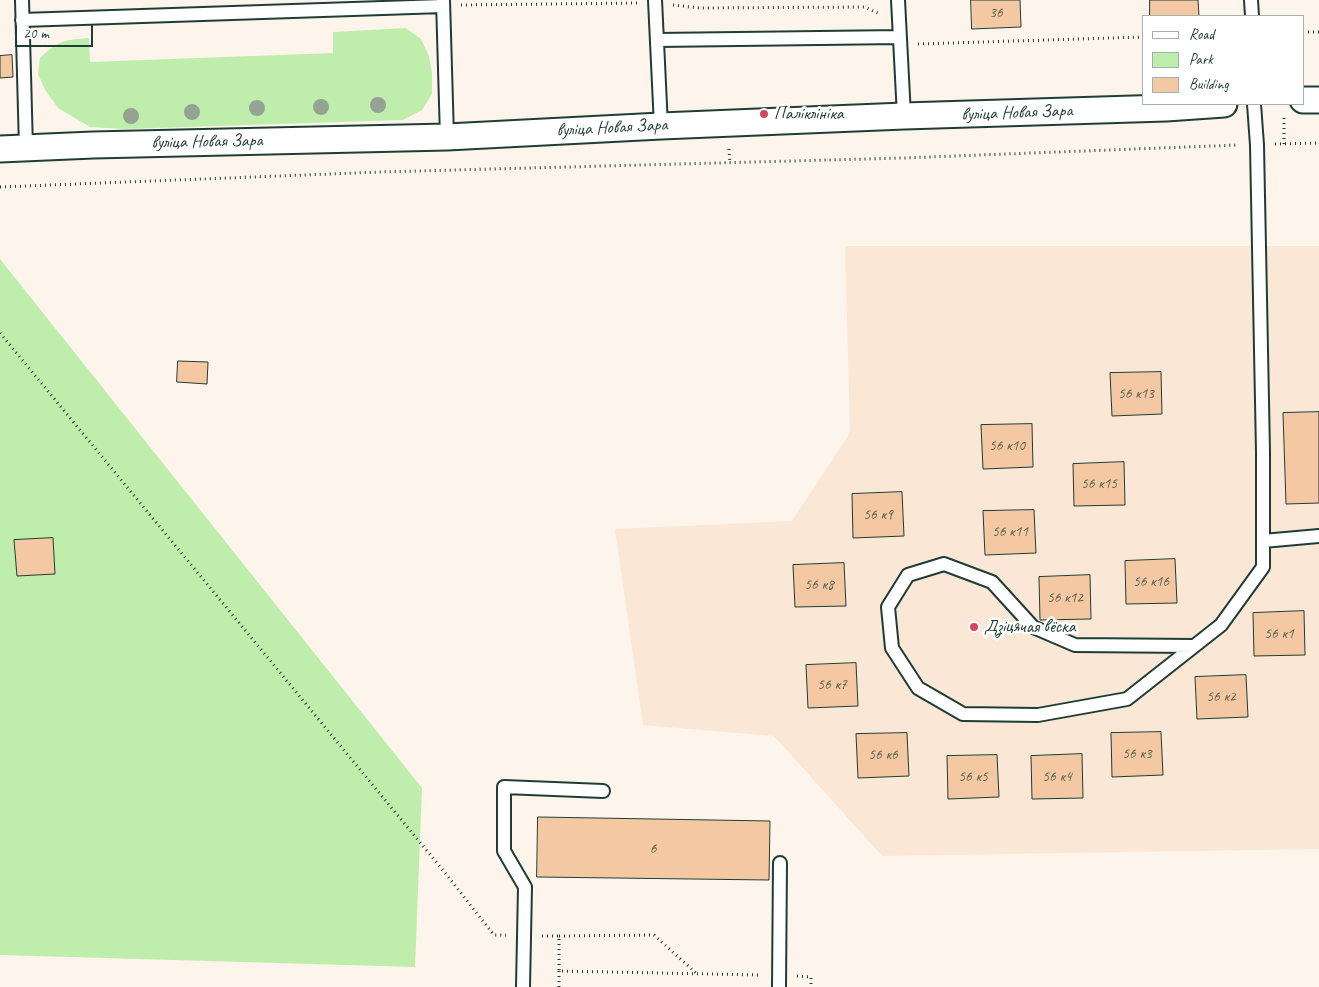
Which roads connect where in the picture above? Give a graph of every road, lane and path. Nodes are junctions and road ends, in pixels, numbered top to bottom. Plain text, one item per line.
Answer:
1 (22, 0) edge
2 (898, 0) edge
3 (1251, 0) edge
4 (655, 2) edge
5 (443, 3) edge
6 (1252, 15) edge
7 (22, 20) junction
8 (1304, 32) edge
9 (1319, 32) edge
10 (900, 36) junction
11 (657, 40) junction
12 (1319, 100) edge
13 (1304, 103) edge
14 (1210, 105) edge
15 (1254, 105) edge
16 (1293, 106) edge
17 (904, 116) junction
18 (661, 126) junction
19 (447, 137) junction
20 (1319, 143) edge
21 (1284, 144) junction
22 (1257, 145) junction
23 (26, 148) junction
24 (0, 149) edge
25 (0, 187) edge
26 (0, 333) edge
27 (1319, 536) edge
28 (1263, 542) junction
29 (1194, 646) junction
30 (604, 791) dead end
31 (780, 863) dead end
32 (523, 935) junction
33 (559, 936) junction
34 (559, 971) junction
35 (697, 974) junction
36 (779, 981) edge
37 (524, 987) edge
38 (559, 987) edge
39 (811, 987) edge

1 - 7 lane
2 - 10 lane
3 - 6 lane
4 - 5 path
4 - 11 lane
5 - 7 lane
5 - 19 lane
7 - 23 lane
8 - 9 path
10 - 11 lane
10 - 17 lane
11 - 18 lane
12 - 13 street
14 - 17 street, вуліца Новая Зара
15 - 22 lane
16 - 21 path
17 - 18 street, вуліца Новая Зара
18 - 19 street, вуліца Новая Зара
19 - 23 street, вуліца Новая Зара
20 - 21 path
21 - 22 path
22 - 25 path
22 - 28 lane
23 - 24 street, вуліца Новая Зара
26 - 32 path
27 - 28 lane
28 - 29 lane
29 - 29 lane
30 - 32 lane
31 - 36 lane
32 - 33 path
32 - 37 lane
33 - 34 path
33 - 35 path
34 - 35 path
34 - 38 path
35 - 36 path
36 - 39 path

